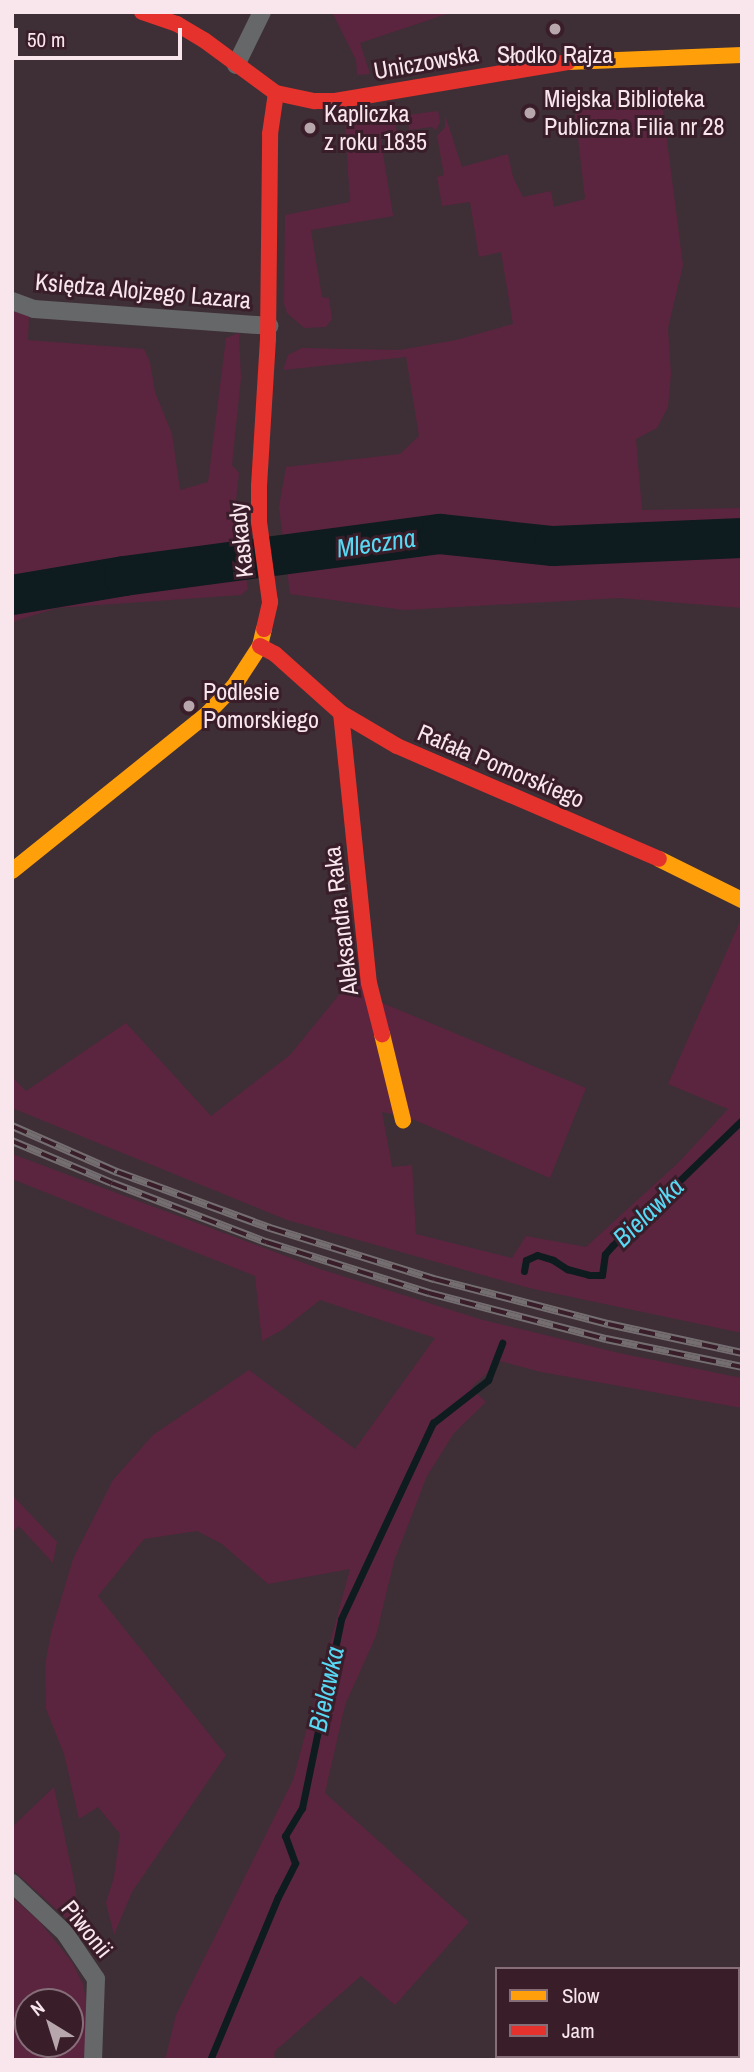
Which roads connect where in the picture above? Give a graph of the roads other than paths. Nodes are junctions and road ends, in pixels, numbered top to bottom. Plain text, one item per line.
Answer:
1 (142, 12) edge
2 (262, 12) edge
3 (742, 55) edge
4 (236, 65) junction
5 (276, 93) junction
6 (12, 302) edge
7 (269, 326) junction
8 (260, 646) junction
9 (341, 713) junction
10 (12, 870) edge
11 (742, 900) edge
12 (402, 1120) dead end
13 (12, 1883) edge
14 (93, 2060) edge

1 - 4 street, Uniczowska
2 - 4 street
3 - 5 street, Uniczowska
4 - 5 street, Uniczowska
5 - 7 street, Kaskady
6 - 7 street, Księdza Alojzego Lazara
7 - 8 street, Kaskady
8 - 9 street, Rafała Pomorskiego
8 - 10 street, Kaskady
9 - 11 street, Rafała Pomorskiego
9 - 12 street, Aleksandra Raka
13 - 14 street, Piwonii

